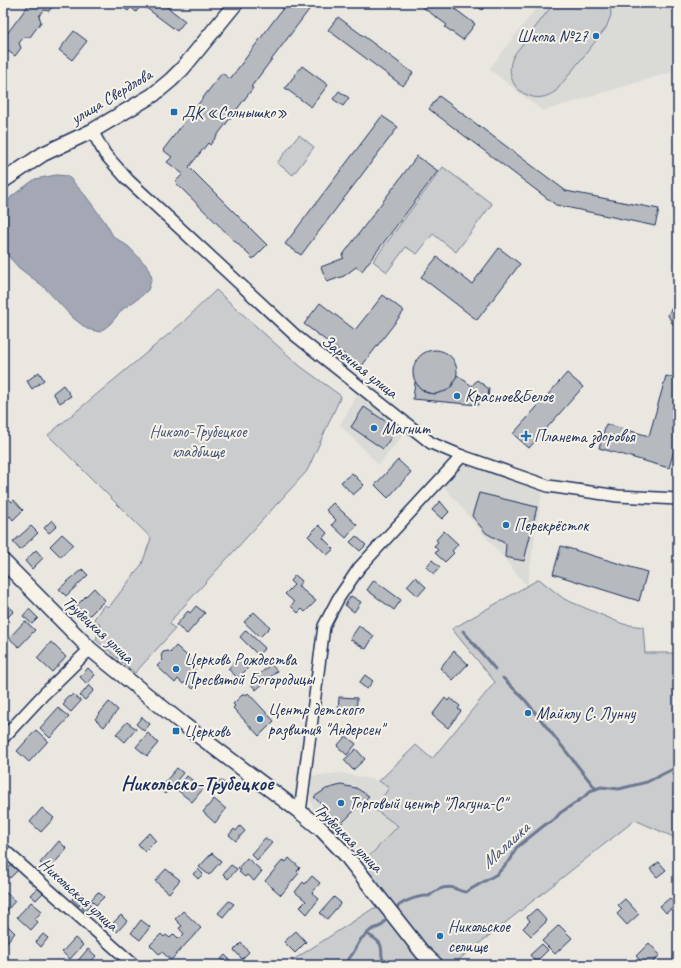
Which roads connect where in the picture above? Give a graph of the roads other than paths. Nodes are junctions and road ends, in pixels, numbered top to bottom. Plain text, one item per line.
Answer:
1 (236, 3) edge
2 (92, 131) junction
3 (3, 180) edge
4 (462, 456) junction
5 (678, 499) edge
6 (3, 561) edge
7 (90, 649) junction
8 (3, 738) edge
9 (300, 812) junction
10 (3, 849) edge
11 (134, 965) edge
12 (436, 965) edge

1 - 2 main road, улица Свердлова
2 - 3 main road, улица Свердлова
2 - 4 street, Заречная улица
4 - 5 street, Заречная улица
4 - 9 street
6 - 7 main road, Трубецкая улица
7 - 8 street
7 - 9 main road, Трубецкая улица
9 - 12 main road, Трубецкая улица
10 - 11 street, Никольская улица

